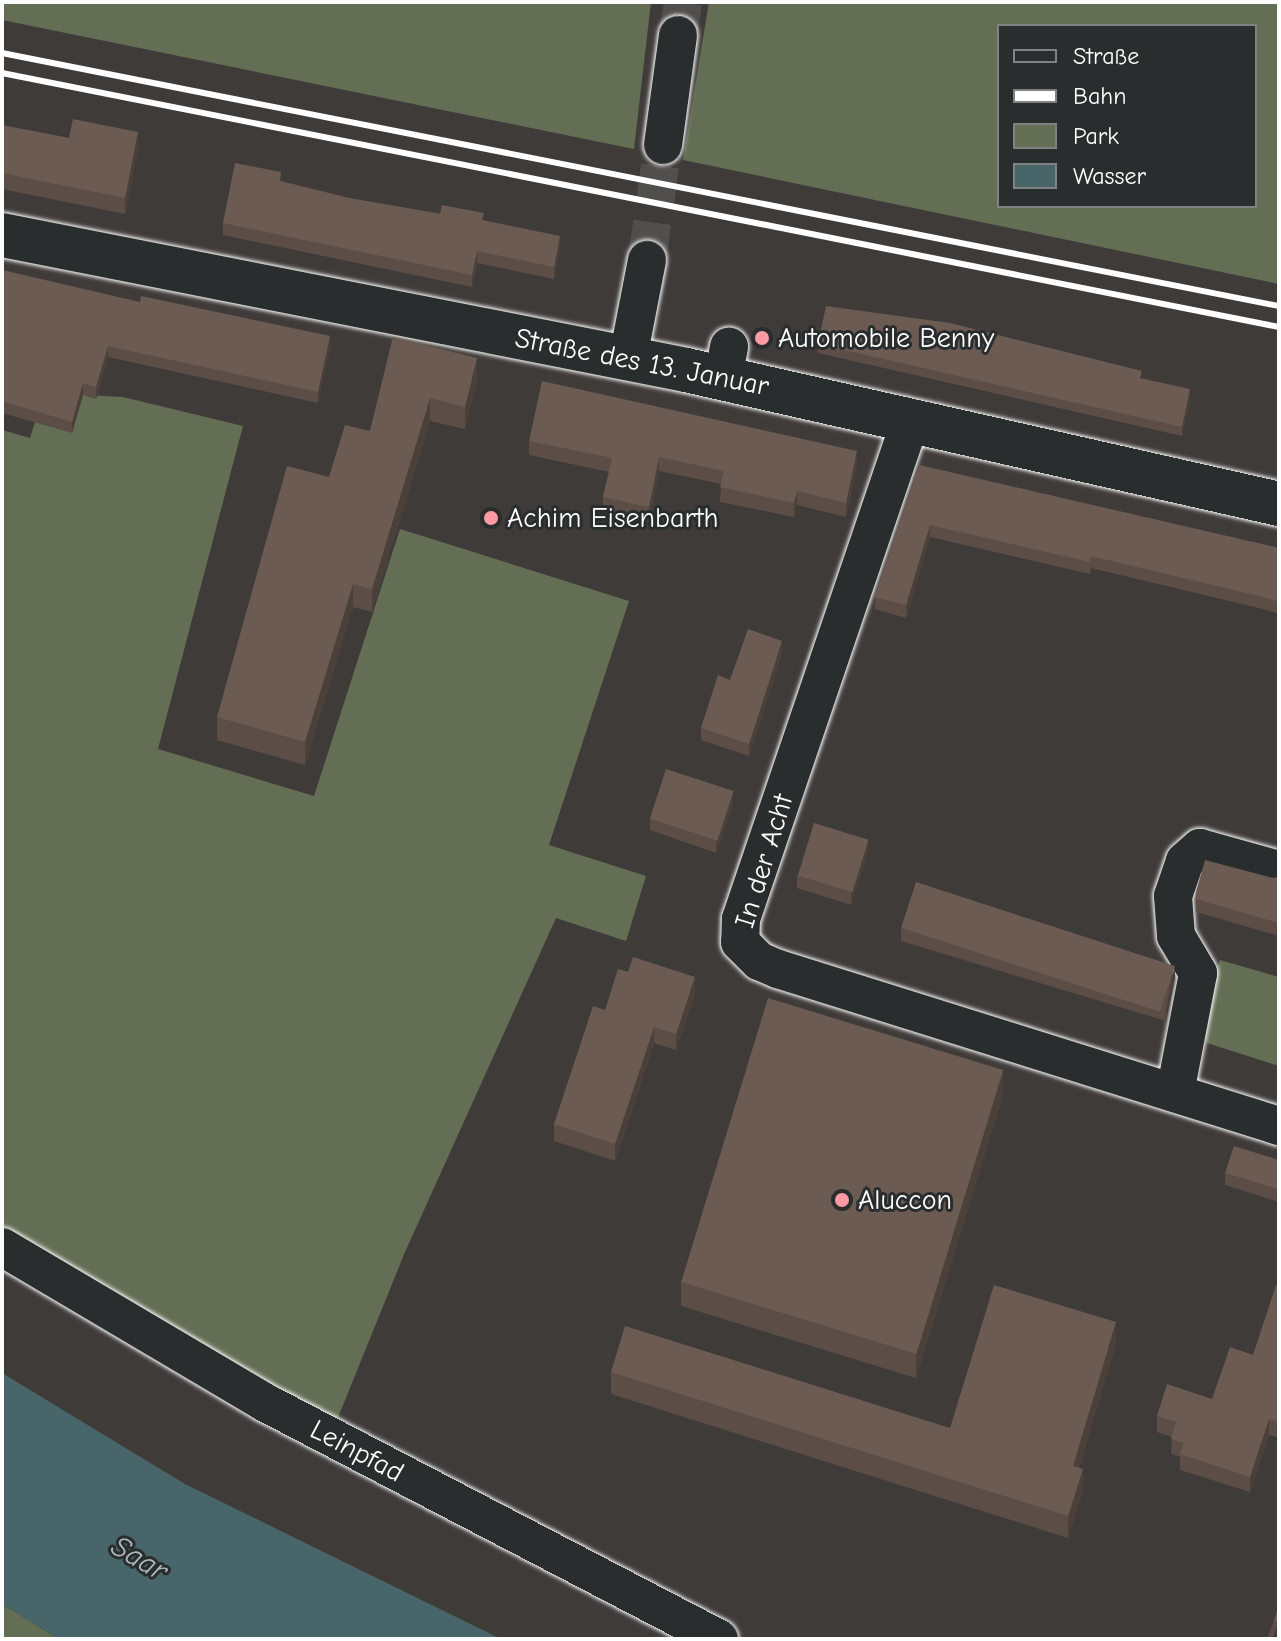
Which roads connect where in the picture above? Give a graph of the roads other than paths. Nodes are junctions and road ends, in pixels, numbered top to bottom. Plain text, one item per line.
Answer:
1 (678, 35) tunnel mouth
2 (663, 145) tunnel mouth
3 (2, 235) edge
4 (647, 260) tunnel mouth
5 (628, 358) junction
6 (911, 419) junction
7 (1279, 504) edge
8 (1279, 870) edge
9 (1175, 1093) junction
10 (1279, 1126) edge
11 (2, 1247) edge
12 (719, 1639) edge

1 - 2 street
3 - 5 main road, Straße des 13. Januar
4 - 5 street
5 - 6 main road, Straße des 13. Januar
6 - 7 main road, Straße des 13. Januar
6 - 9 street, In der Acht
8 - 9 street
9 - 10 street, In der Acht
11 - 12 street, Leinpfad

